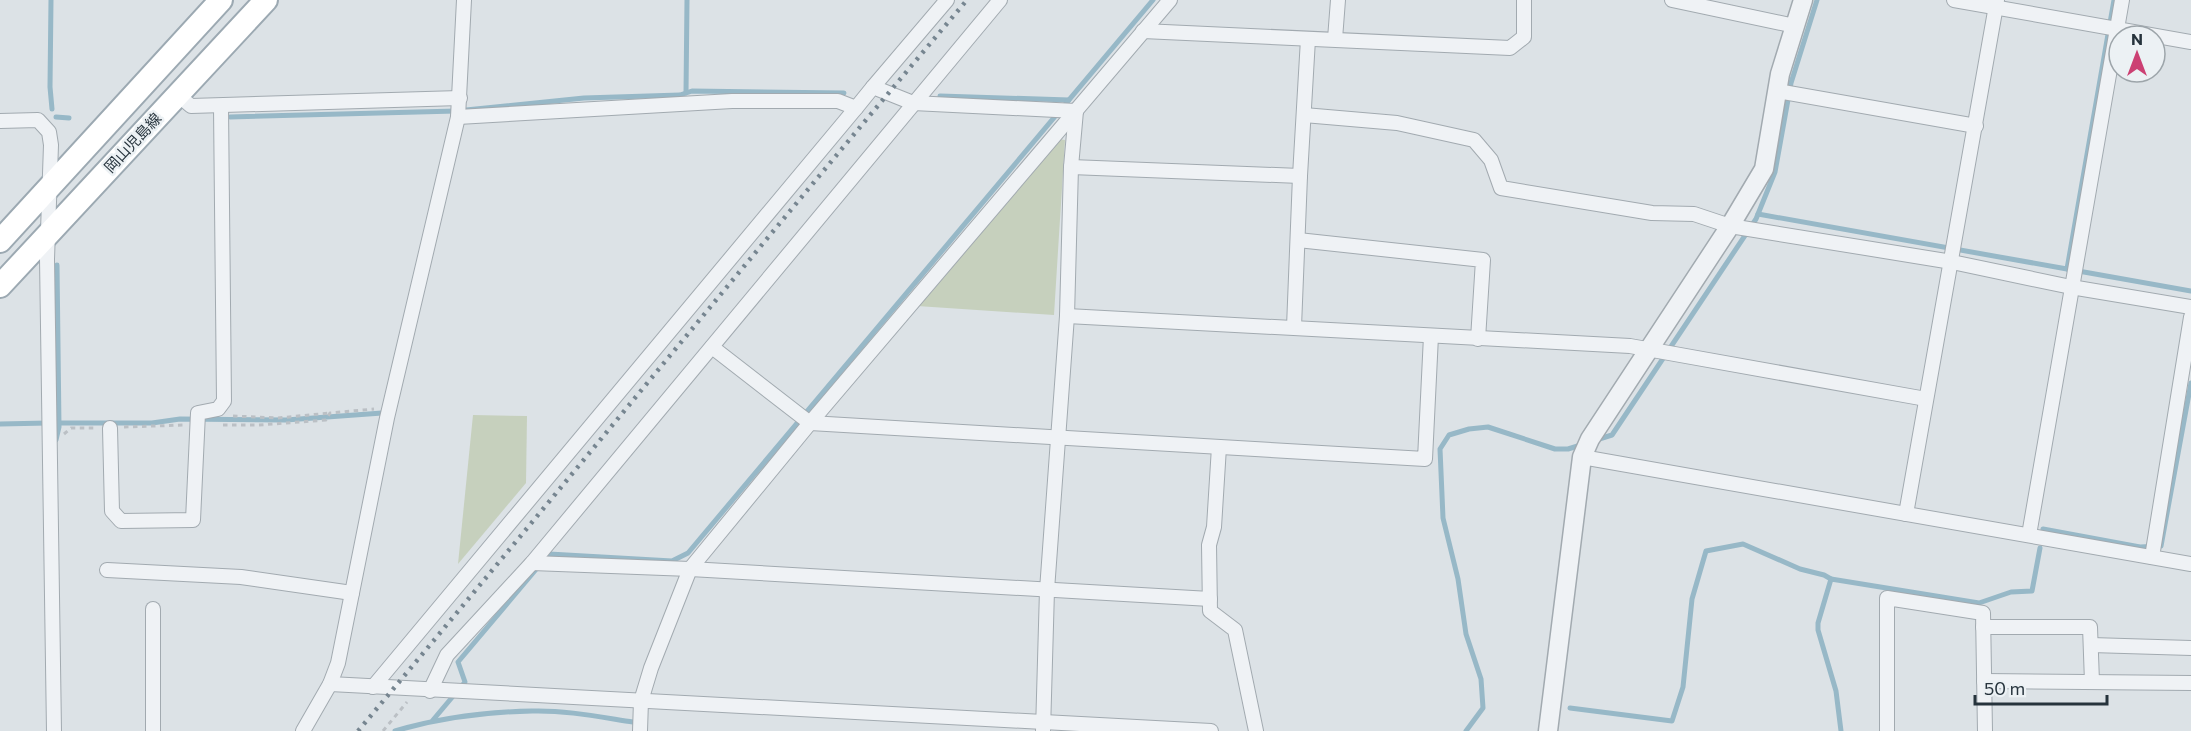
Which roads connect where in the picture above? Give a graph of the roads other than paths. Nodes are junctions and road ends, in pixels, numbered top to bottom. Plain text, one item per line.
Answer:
1 (221, 0) edge
2 (266, 0) edge
3 (464, 0) edge
4 (947, 0) edge
5 (1000, 0) edge
6 (1170, 0) edge
7 (1338, 0) edge
8 (1524, 0) edge
9 (1672, 0) edge
10 (1803, 0) edge
11 (1954, 0) edge
12 (2122, 0) edge
13 (1997, 4) edge
14 (2113, 24) edge
15 (1795, 26) junction
16 (2107, 28) edge
17 (1143, 31) junction
18 (2167, 38) edge
19 (1308, 39) junction
20 (1335, 39) junction
21 (2191, 42) edge
22 (2107, 55) edge
23 (873, 87) junction
24 (1785, 93) junction
25 (178, 95) junction
26 (913, 104) junction
27 (221, 107) junction
28 (459, 108) junction
29 (856, 108) junction
30 (1065, 110) junction
31 (1304, 115) junction
32 (0, 121) edge
33 (1976, 126) junction
34 (1071, 167) junction
35 (1300, 176) junction
36 (50, 187) junction
37 (1743, 229) junction
38 (48, 233) junction
39 (1298, 240) junction
40 (0, 241) edge
41 (1953, 253) junction
42 (2073, 276) junction
43 (0, 286) edge
44 (2191, 307) edge
45 (1067, 316) junction
46 (2191, 317) edge
47 (1294, 327) junction
48 (1431, 336) junction
49 (1478, 339) junction
50 (712, 347) junction
51 (1661, 351) junction
52 (2188, 364) edge
53 (1926, 399) junction
54 (804, 419) junction
55 (110, 428) dead end
56 (1058, 438) junction
57 (1218, 447) junction
58 (1586, 448) junction
59 (1906, 514) junction
60 (2028, 535) junction
61 (2153, 550) junction
62 (538, 563) junction
63 (2191, 564) edge
64 (690, 569) junction
65 (107, 570) dead end
66 (1047, 590) junction
67 (351, 592) junction
68 (1210, 599) junction
69 (153, 609) dead end
70 (1983, 627) junction
71 (2091, 645) junction
72 (2191, 648) edge
73 (1984, 681) junction
74 (2092, 681) junction
75 (2191, 683) edge
76 (330, 684) junction
77 (373, 687) junction
78 (424, 690) junction
79 (642, 701) junction
80 (1044, 727) edge
81 (54, 731) edge
82 (153, 731) edge
83 (303, 731) edge
84 (640, 731) edge
85 (1211, 731) edge
86 (1256, 731) edge
87 (1548, 731) edge
88 (1887, 731) edge
89 (1985, 731) edge

1 - 36 main road
2 - 25 main road, 岡山児島線
3 - 28 street
4 - 23 street
5 - 26 street
6 - 17 street
7 - 20 street
8 - 20 street
9 - 15 street
10 - 15 street
11 - 13 street
12 - 14 street
13 - 16 street
13 - 33 street
15 - 24 street
17 - 19 street
17 - 30 street
18 - 21 street
19 - 20 street
19 - 31 street
22 - 42 street
23 - 26 street
23 - 29 street
24 - 33 street
24 - 37 street
25 - 27 street
25 - 38 main road, 岡山児島線
26 - 30 street
26 - 50 street
27 - 28 street
27 - 55 street
28 - 29 street
28 - 67 street
29 - 77 street
30 - 34 street
30 - 54 street
31 - 35 street
31 - 37 street
32 - 36 street
33 - 41 street
34 - 35 street
34 - 45 street
35 - 39 street
36 - 38 street
36 - 40 main road
37 - 41 street
37 - 51 street
38 - 43 main road, 岡山児島線
38 - 81 street
39 - 47 street
39 - 49 street
41 - 42 street
41 - 53 street
42 - 44 street
42 - 60 street
45 - 47 street
45 - 56 street
46 - 52 street
47 - 48 street
48 - 49 street
48 - 57 street
49 - 51 street
50 - 54 street
50 - 62 street
51 - 53 street
51 - 58 street
52 - 61 street
53 - 59 street
54 - 56 street
54 - 64 street
56 - 57 street
56 - 66 street
57 - 68 street
58 - 59 street
58 - 87 street
59 - 60 street
60 - 61 street
61 - 63 street
62 - 64 street
62 - 78 street
64 - 66 street
64 - 79 street
65 - 67 street
66 - 68 street
66 - 80 street
67 - 76 street
68 - 86 street
69 - 82 street
70 - 71 street
70 - 73 street
70 - 88 street
71 - 72 street
71 - 74 street
73 - 74 street
73 - 89 street
74 - 75 street
76 - 77 street
76 - 83 street
77 - 78 street
78 - 79 street
79 - 80 street
79 - 84 street
80 - 85 street

